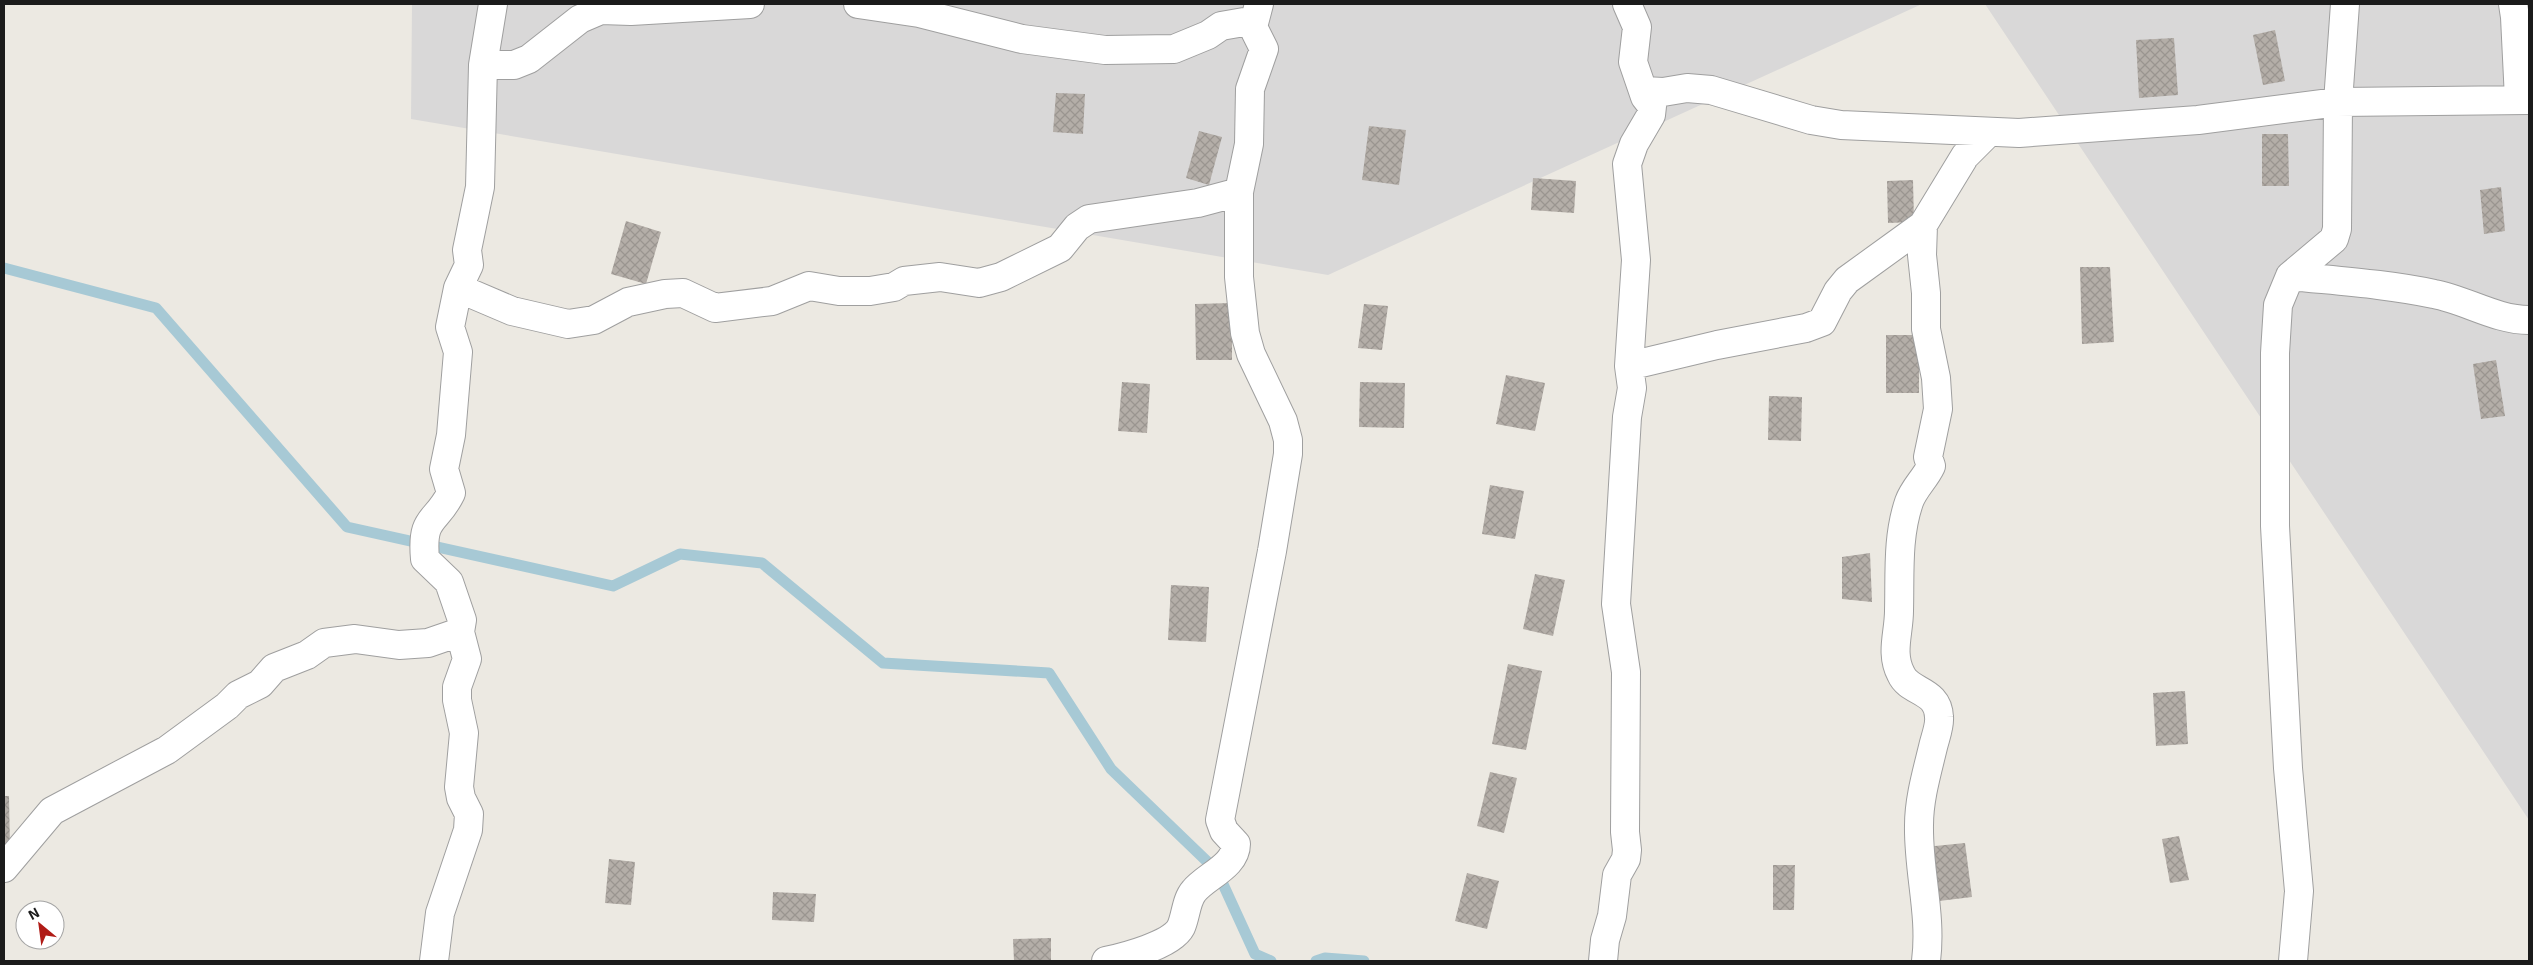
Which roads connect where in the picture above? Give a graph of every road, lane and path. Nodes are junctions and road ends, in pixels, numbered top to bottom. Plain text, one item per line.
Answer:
1 (493, 4) edge
2 (750, 4) edge
3 (858, 4) edge
4 (1627, 4) edge
5 (2345, 4) edge
6 (2513, 4) edge
7 (1256, 15) edge
8 (483, 64) junction
9 (1644, 91) junction
10 (2524, 99) edge
11 (2338, 102) junction
12 (1989, 132) junction
13 (1239, 192) junction
14 (1923, 225) junction
15 (2290, 276) junction
16 (458, 288) junction
17 (2529, 320) edge
18 (1629, 366) junction
19 (460, 632) junction
20 (4, 868) edge
21 (434, 961) edge
22 (1106, 961) edge
23 (1604, 961) edge
24 (1926, 961) edge
25 (2293, 961) edge

1 - 8 street
2 - 8 street
3 - 7 street
4 - 9 street
5 - 11 street
6 - 10 street
7 - 13 street
8 - 16 street
9 - 12 street
9 - 18 street
10 - 11 street
11 - 12 street
11 - 15 street
12 - 14 street
13 - 16 street
13 - 22 street
14 - 18 street
14 - 24 street
15 - 17 street
15 - 25 street
16 - 19 street
18 - 23 street
19 - 20 street
19 - 21 street

